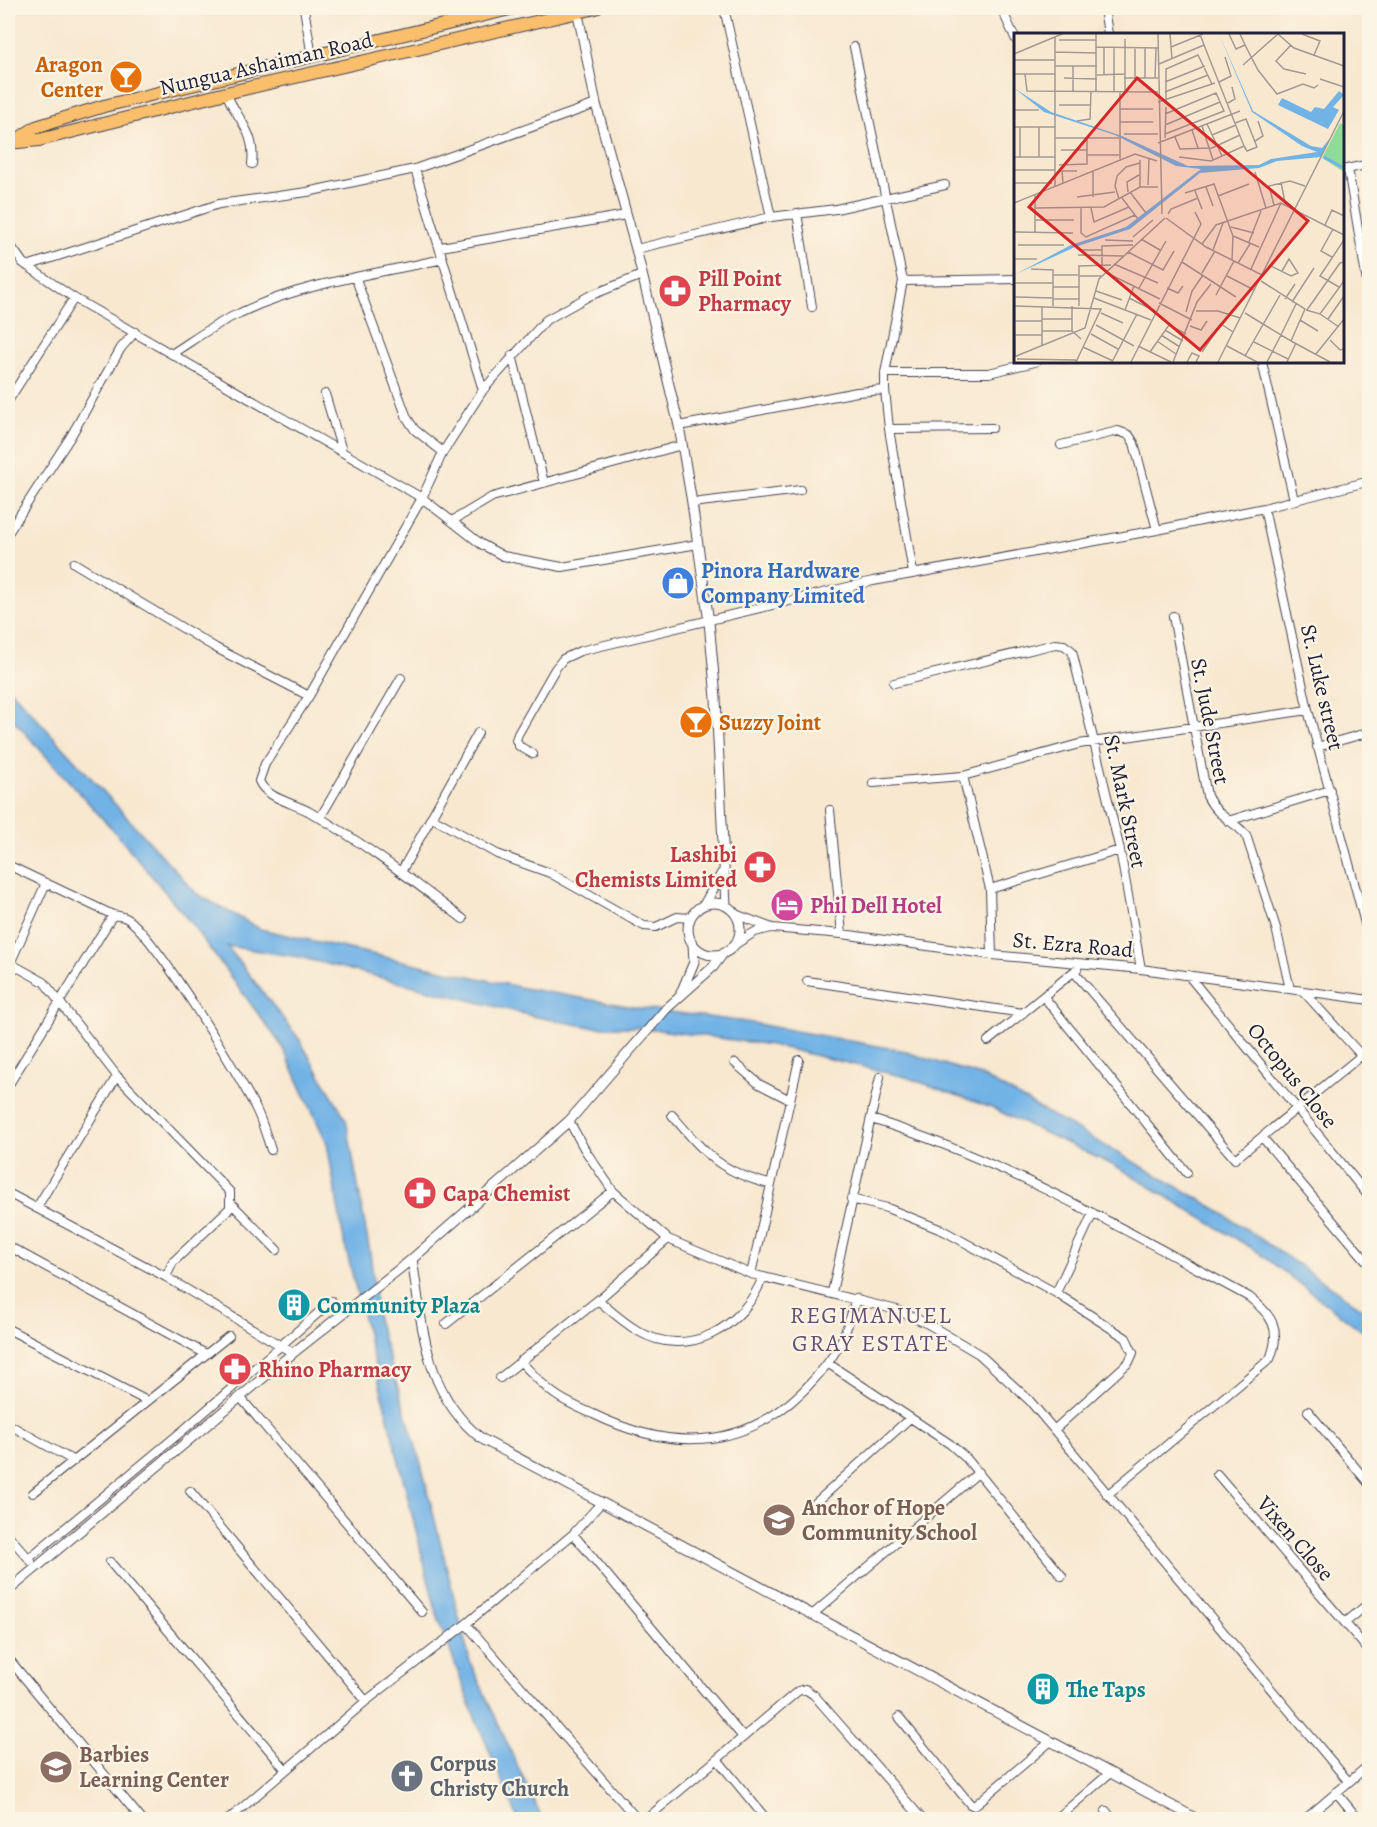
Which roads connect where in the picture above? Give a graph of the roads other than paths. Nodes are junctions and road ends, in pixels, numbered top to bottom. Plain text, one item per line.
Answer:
1 (304, 8) edge
2 (514, 8) edge
3 (596, 8) edge
4 (724, 8) edge
5 (1020, 8) edge
6 (1104, 8) edge
7 (577, 10) edge
8 (1002, 10) edge
9 (479, 11) edge
10 (1108, 33) edge
11 (1014, 36) edge
12 (854, 47) dead end
13 (312, 57) junction
14 (226, 93) junction
15 (596, 104) junction
16 (38, 133) junction
17 (12, 142) edge
18 (252, 164) dead end
19 (1370, 164) edge
20 (415, 169) junction
21 (1345, 170) edge
22 (945, 185) dead end
23 (887, 199) junction
24 (797, 213) junction
25 (626, 215) junction
26 (771, 217) junction
27 (8, 242) edge
28 (441, 247) junction
29 (636, 249) junction
30 (443, 260) junction
31 (27, 266) junction
32 (642, 275) junction
33 (356, 279) junction
34 (1014, 279) edge
35 (903, 281) junction
36 (74, 298) junction
37 (1370, 300) edge
38 (812, 306) dead end
39 (135, 332) junction
40 (173, 353) junction
41 (512, 355) junction
42 (1031, 363) edge
43 (1262, 363) edge
44 (885, 374) junction
45 (483, 390) junction
46 (885, 390) junction
47 (325, 394) dead end
48 (8, 401) edge
49 (679, 426) junction
50 (992, 428) dead end
51 (889, 429) junction
52 (682, 445) junction
53 (1061, 445) dead end
54 (342, 451) junction
55 (443, 452) junction
56 (544, 483) junction
57 (1369, 484) edge
58 (800, 490) dead end
59 (423, 498) junction
60 (1294, 500) junction
61 (692, 503) junction
62 (1264, 508) junction
63 (452, 521) junction
64 (1157, 530) junction
65 (8, 533) edge
66 (698, 544) junction
67 (74, 562) dead end
68 (913, 573) junction
69 (1173, 616) dead end
70 (709, 622) junction
71 (401, 678) dead end
72 (894, 683) dead end
73 (309, 696) junction
74 (1308, 710) junction
75 (1192, 726) junction
76 (1370, 732) edge
77 (478, 733) dead end
78 (1095, 741) junction
79 (1317, 747) junction
80 (532, 754) dead end
81 (963, 776) junction
82 (873, 783) dead end
83 (1330, 790) junction
84 (830, 810) dead end
85 (431, 817) junction
86 (320, 818) junction
87 (1228, 821) junction
88 (1120, 850) junction
89 (8, 865) edge
90 (401, 872) junction
91 (722, 873) junction
92 (46, 883) junction
93 (990, 889) junction
94 (704, 905) junction
95 (726, 906) junction
96 (735, 914) junction
97 (112, 915) junction
98 (690, 918) junction
99 (463, 919) dead end
100 (772, 928) junction
101 (842, 934) junction
102 (1370, 942) edge
103 (693, 944) junction
104 (734, 945) junction
105 (724, 952) junction
106 (993, 955) junction
107 (1083, 963) junction
108 (8, 965) edge
109 (1141, 969) junction
110 (1074, 972) junction
111 (1188, 975) junction
112 (807, 981) dead end
113 (1290, 988) junction
114 (1304, 992) junction
115 (680, 995) junction
116 (1044, 997) junction
117 (1370, 1000) edge
118 (59, 1003) junction
119 (1023, 1013) junction
120 (988, 1041) dead end
121 (1362, 1055) junction
122 (799, 1060) dead end
123 (735, 1063) dead end
124 (1370, 1065) edge
125 (117, 1076) junction
126 (880, 1077) dead end
127 (8, 1086) edge
128 (790, 1100) junction
129 (1297, 1109) junction
130 (672, 1115) dead end
131 (871, 1119) junction
132 (569, 1121) junction
133 (1262, 1137) junction
134 (271, 1150) dead end
135 (1187, 1173) dead end
136 (769, 1184) junction
137 (613, 1191) junction
138 (8, 1193) edge
139 (1370, 1198) edge
140 (851, 1199) junction
141 (232, 1204) junction
142 (37, 1207) junction
143 (1094, 1213) junction
144 (668, 1239) junction
145 (8, 1246) edge
146 (277, 1250) dead end
147 (412, 1259) junction
148 (1370, 1265) edge
149 (751, 1274) junction
150 (166, 1277) junction
151 (763, 1277) junction
152 (832, 1292) junction
153 (1056, 1293) junction
154 (856, 1298) junction
155 (598, 1300) junction
156 (332, 1301) dead end
157 (446, 1324) dead end
158 (8, 1329) edge
159 (228, 1336) dead end
160 (281, 1346) junction
161 (292, 1353) junction
162 (206, 1354) junction
163 (520, 1361) junction
164 (829, 1364) junction
165 (500, 1378) dead end
166 (240, 1397) junction
167 (147, 1401) junction
168 (1308, 1411) dead end
169 (910, 1418) junction
170 (8, 1424) edge
171 (1054, 1430) junction
172 (74, 1461) junction
173 (979, 1472) junction
174 (1217, 1474) dead end
175 (1370, 1485) edge
176 (190, 1491) dead end
177 (33, 1493) dead end
178 (1107, 1495) junction
179 (602, 1503) junction
180 (810, 1508) dead end
181 (573, 1534) junction
182 (8, 1535) edge
183 (29, 1558) junction
184 (110, 1562) dead end
185 (36, 1566) junction
186 (1062, 1576) dead end
187 (8, 1591) edge
188 (1370, 1602) edge
189 (422, 1612) dead end
190 (812, 1615) junction
191 (1345, 1623) junction
192 (465, 1625) junction
193 (1370, 1652) edge
194 (8, 1658) edge
195 (366, 1701) junction
196 (899, 1717) dead end
197 (742, 1736) junction
198 (1051, 1741) junction
199 (717, 1759) junction
200 (1370, 1764) edge
201 (286, 1770) junction
202 (1110, 1773) junction
203 (1348, 1781) junction
204 (1336, 1792) junction
205 (1106, 1811) dead end
206 (142, 1820) edge
207 (228, 1820) edge
208 (638, 1820) edge
209 (645, 1820) edge
210 (767, 1820) edge
211 (923, 1820) edge
212 (1055, 1820) edge
213 (1113, 1820) edge
214 (1199, 1820) edge
215 (1304, 1820) edge
216 (1359, 1820) edge

1 - 13 street
2 - 9 main road, Nungua Ashaiman Road
3 - 7 main road, Nungua Ashaiman Road
4 - 26 street
5 - 8 street
6 - 10 street
7 - 14 main road, Nungua Ashaiman Road
7 - 15 street
8 - 11 street
9 - 13 main road, Nungua Ashaiman Road
12 - 23 street
13 - 16 main road, Nungua Ashaiman Road
14 - 16 main road, Nungua Ashaiman Road
14 - 18 street
15 - 20 street
15 - 25 street
16 - 17 main road, Nungua Ashaiman Road
19 - 21 street
20 - 28 street
20 - 31 street
21 - 37 street
22 - 23 street
23 - 24 street
23 - 35 street
24 - 26 street
24 - 38 street
25 - 28 street
25 - 29 street
26 - 29 street
27 - 31 street
28 - 30 street
29 - 32 street
30 - 33 street
30 - 45 street
31 - 36 street
32 - 41 street
32 - 49 street
33 - 40 street
33 - 55 street
34 - 35 street
35 - 44 street
36 - 39 street
36 - 48 street
39 - 40 street
39 - 65 street
40 - 54 street
41 - 45 street
41 - 56 street
42 - 44 street
43 - 60 street
44 - 46 street
45 - 55 street
46 - 49 street
46 - 51 street
47 - 54 street
49 - 52 street
50 - 51 street
51 - 68 street
52 - 56 street
52 - 61 street
53 - 64 street
54 - 59 street
55 - 59 street
56 - 63 street
57 - 60 street
58 - 61 street
59 - 63 street
59 - 73 street
60 - 62 street
61 - 66 street
62 - 64 street
62 - 74 street, St. Luke street
63 - 66 street
64 - 68 street
66 - 70 street
67 - 73 street
68 - 70 street
69 - 75 street, St. Jude Street
70 - 80 street
70 - 91 street
71 - 86 street
72 - 78 street, St. Mark Street
73 - 86 street
74 - 75 street
74 - 79 street, St. Luke street
75 - 78 street
75 - 87 street, St. Jude Street
76 - 79 street
77 - 85 street
78 - 81 street
78 - 88 street, St. Mark Street
79 - 83 street, St. Luke street
81 - 82 street
81 - 93 street
83 - 87 street
83 - 102 street, St. Luke street
84 - 101 street
85 - 90 street
85 - 98 street
86 - 90 street
87 - 113 street, St. Jude Street
88 - 93 street
88 - 109 street, St. Mark Street
89 - 92 street
90 - 99 street
91 - 94 street
91 - 95 street
92 - 97 street
92 - 108 street
93 - 106 street
94 - 95 street
94 - 98 street
95 - 96 street
96 - 100 street
96 - 104 street
97 - 118 street
97 - 134 street
98 - 103 street
100 - 101 street, St. Ezra Road
100 - 104 street
101 - 106 street, St. Ezra Road
103 - 105 street
103 - 115 street
104 - 105 street
105 - 115 street
106 - 107 street, St. Ezra Road
107 - 109 street, St. Ezra Road
107 - 110 street
108 - 118 street
109 - 111 street, St. Ezra Road
110 - 116 street
110 - 133 street
111 - 113 street, St. Ezra Road
111 - 129 street, Octopus Close
112 - 119 street
113 - 114 street, St. Ezra Road
114 - 117 street, St. Ezra Road
114 - 121 street
115 - 132 street
116 - 119 street
116 - 135 street
118 - 125 street
118 - 127 street
119 - 120 street
121 - 124 street
121 - 129 street
122 - 128 street
123 - 128 street
125 - 141 street
125 - 142 street
126 - 131 street
128 - 136 street
129 - 133 street
129 - 139 street, Octopus Close
130 - 136 street
131 - 140 street
131 - 143 street
132 - 137 street
132 - 147 street
133 - 148 street
136 - 149 street
137 - 144 street
137 - 157 street
138 - 142 street
140 - 152 street
140 - 153 street
141 - 146 street
141 - 150 street
142 - 150 street
143 - 153 street
143 - 178 street
144 - 149 street
144 - 155 street
145 - 162 street
147 - 161 street
147 - 179 street
149 - 151 street
150 - 160 street
151 - 152 street
151 - 155 street
152 - 154 street
153 - 171 street
154 - 164 street
154 - 171 street
155 - 163 street
156 - 160 street
158 - 167 street
159 - 162 street
160 - 161 street
160 - 183 street
161 - 166 street
162 - 167 street
163 - 164 street
163 - 165 street
164 - 169 street
166 - 185 street
166 - 189 street
167 - 172 street
168 - 175 street
169 - 173 street
169 - 180 street
170 - 172 street
171 - 178 street
172 - 177 street
173 - 186 street
173 - 190 street
174 - 191 street, Vixen Close
176 - 195 street
178 - 203 street
179 - 181 street
179 - 190 street
181 - 192 street
181 - 197 street
182 - 183 street
183 - 185 street
184 - 201 street
185 - 187 street
188 - 191 street
190 - 198 street
191 - 193 street, Vixen Close
192 - 195 street
192 - 208 street
194 - 206 street
195 - 201 street
196 - 198 street
197 - 199 street
197 - 211 street
198 - 202 street
199 - 209 street
199 - 210 street
200 - 203 street
201 - 207 street
202 - 212 street
202 - 214 street
203 - 204 street
204 - 215 street
204 - 216 street
205 - 213 street

